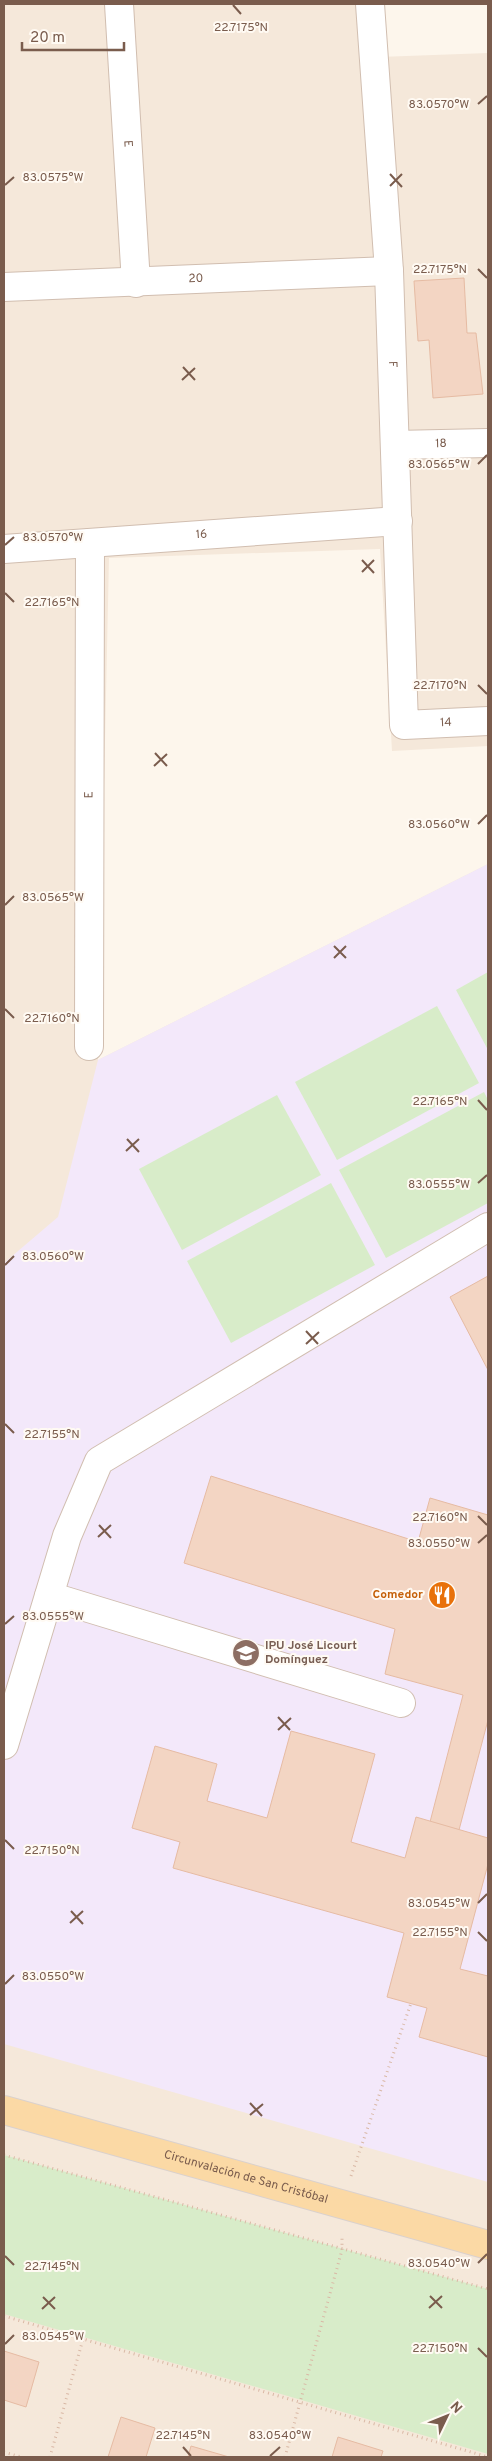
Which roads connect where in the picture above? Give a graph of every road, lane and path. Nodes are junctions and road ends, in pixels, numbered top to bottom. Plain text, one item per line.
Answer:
1 (119, 4) edge
2 (370, 4) edge
3 (389, 271) junction
4 (136, 283) junction
5 (4, 287) edge
6 (488, 443) edge
7 (395, 445) junction
8 (398, 521) junction
9 (90, 543) junction
10 (4, 549) edge
11 (488, 721) edge
12 (404, 725) joint
13 (89, 1046) dead end
14 (488, 1227) edge
15 (49, 1596) junction
16 (400, 1703) dead end
17 (4, 1746) edge
18 (411, 2003) dead end
19 (4, 2110) edge
20 (4, 2155) edge
21 (342, 2203) junction
22 (488, 2245) edge
23 (342, 2250) junction
24 (488, 2289) edge
25 (4, 2316) edge
26 (83, 2339) junction
27 (301, 2402) junction
28 (4, 2452) edge
29 (21, 2457) edge
30 (50, 2457) edge
31 (285, 2457) edge
32 (488, 2457) edge

1 - 4 street, E
2 - 3 street, F
3 - 4 street, 20
3 - 7 street, F
4 - 5 street, 20
6 - 7 street, 18
7 - 8 street, F
8 - 9 street, 16
8 - 12 street, F
9 - 10 street, 16
9 - 13 street, E
11 - 12 street, 14
14 - 15 street
15 - 16 street
15 - 17 street
18 - 21 path
19 - 21 main road, Circunvalación de San Cristóbal
20 - 23 path
21 - 22 main road, Circunvalación de San Cristóbal
21 - 23 path
23 - 24 path
23 - 27 path
25 - 26 path
26 - 27 path
26 - 30 path
27 - 31 path
27 - 32 path
28 - 29 path

